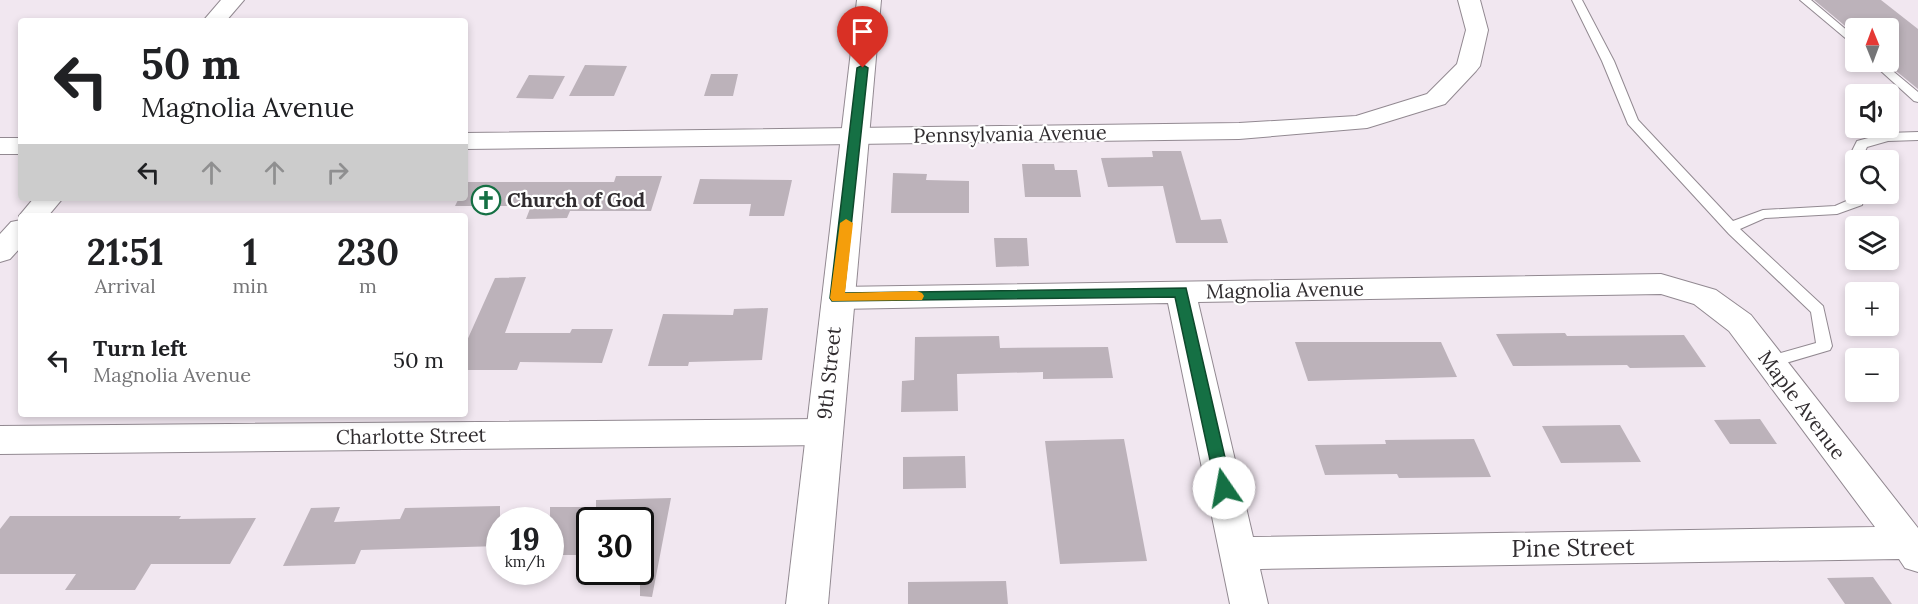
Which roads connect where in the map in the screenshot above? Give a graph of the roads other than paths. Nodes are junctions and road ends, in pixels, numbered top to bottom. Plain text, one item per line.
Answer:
1 (233, 0) edge
2 (869, 0) edge
3 (1468, 0) edge
4 (1577, 0) edge
5 (1805, 0) edge
6 (217, 18) edge
7 (1845, 35) edge
8 (1888, 72) edge
9 (1918, 98) edge
10 (857, 136) junction
11 (1918, 136) edge
12 (468, 141) edge
13 (0, 146) edge
14 (18, 146) edge
15 (1859, 150) edge
16 (46, 201) edge
17 (1852, 204) edge
18 (36, 213) edge
19 (1731, 227) junction
20 (18, 232) edge
21 (0, 252) edge
22 (1661, 285) joint
23 (1181, 292) junction
24 (837, 298) junction
25 (1769, 362) junction
26 (822, 432) junction
27 (0, 440) edge
28 (1913, 549) edge
29 (1239, 553) junction
30 (807, 604) edge
31 (1248, 604) edge

1 - 6 street
2 - 10 street, 9th Street
3 - 10 street, Pennsylvania Avenue
4 - 19 lane
5 - 7 lane
8 - 9 lane
10 - 12 street, Pennsylvania Avenue
10 - 24 street, 9th Street
11 - 15 lane
13 - 14 street
16 - 18 street
17 - 19 lane
19 - 25 lane
20 - 21 street
22 - 23 street, Magnolia Avenue
22 - 25 street, Maple Avenue
23 - 24 street, Magnolia Avenue
23 - 29 street
24 - 26 street, 9th Street
25 - 28 street, Maple Avenue
26 - 27 street, Charlotte Street
26 - 30 street, 9th Street
28 - 29 street, Pine Street
29 - 31 street

